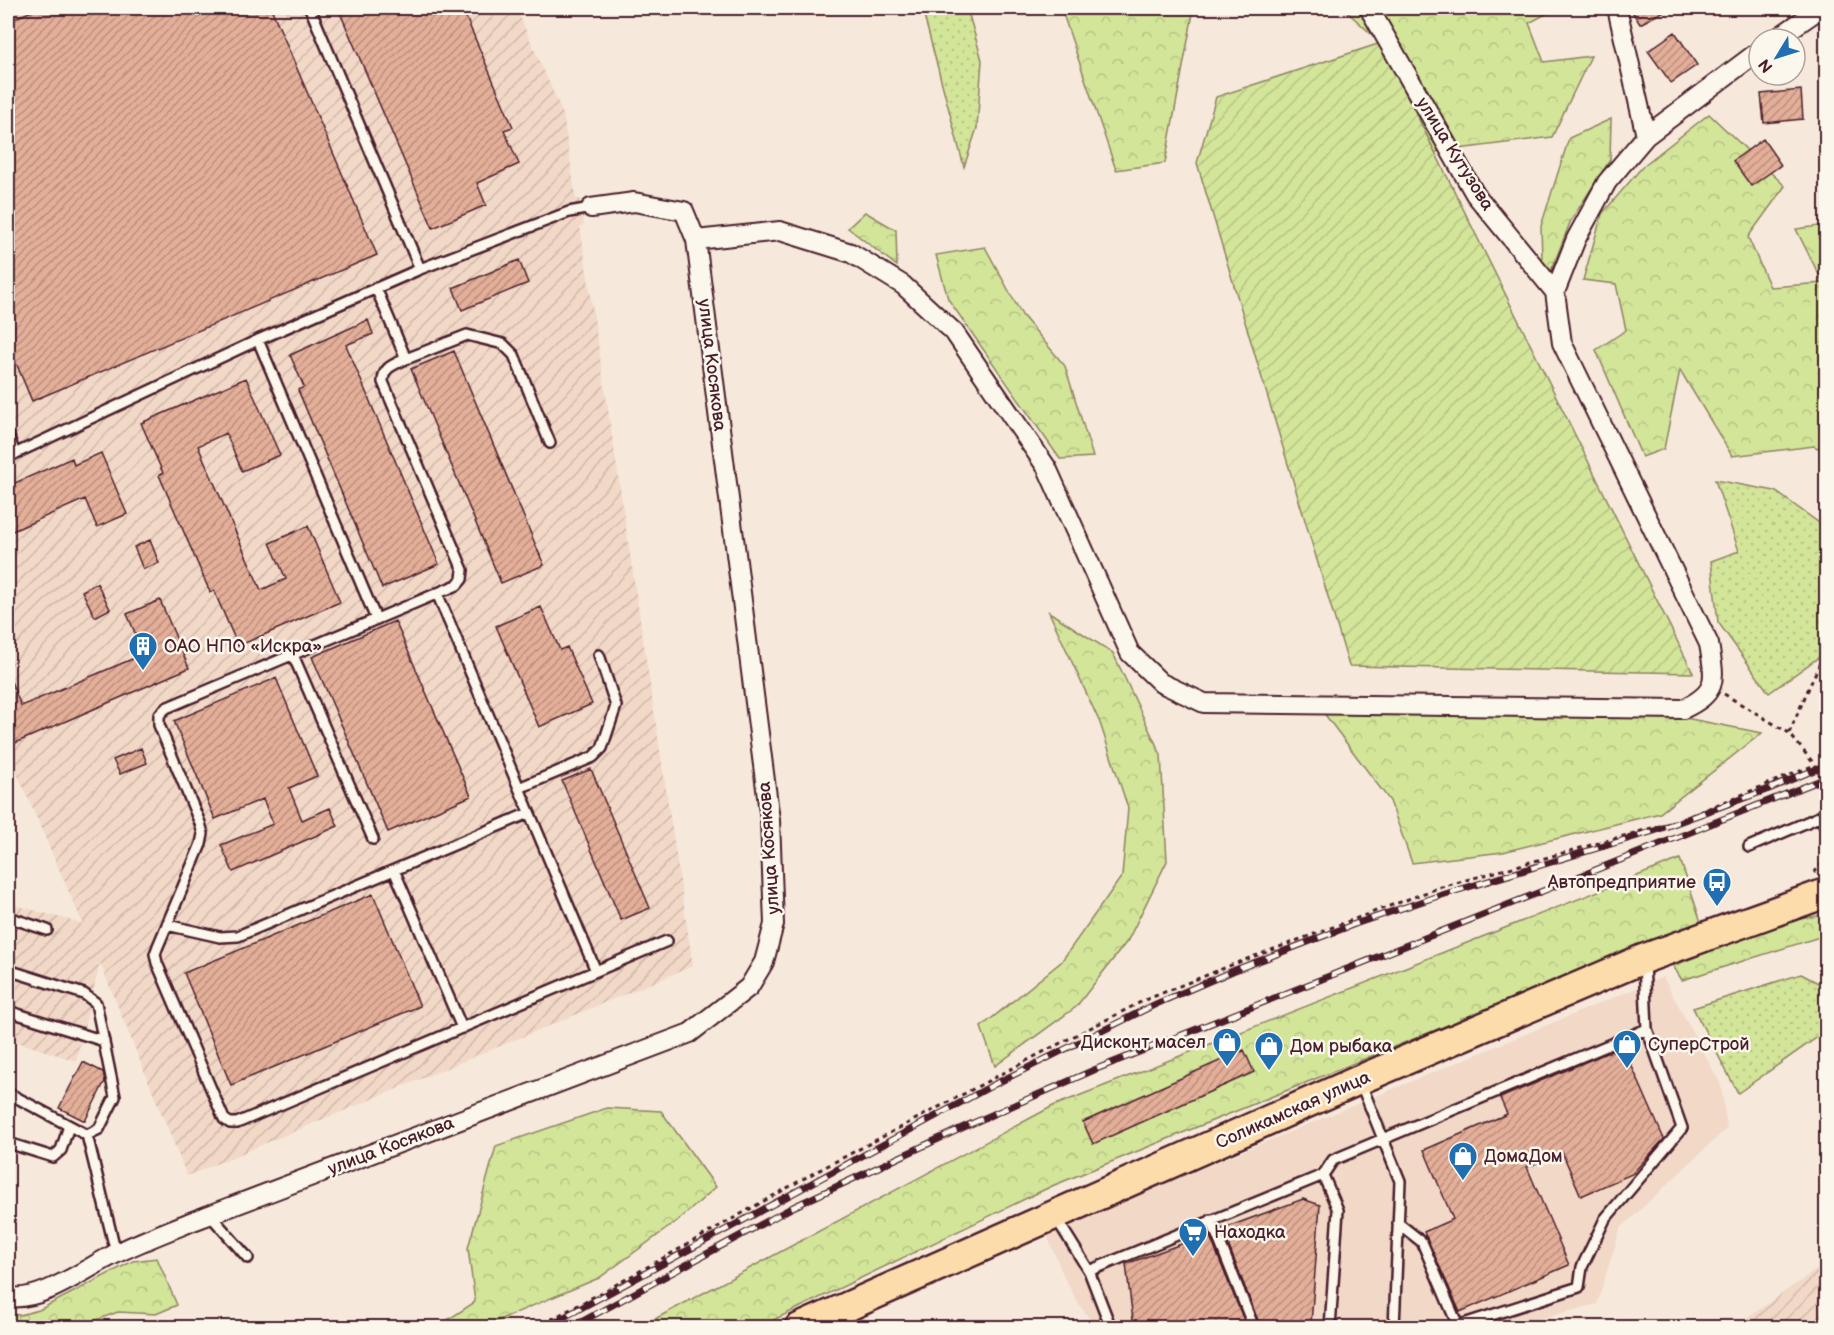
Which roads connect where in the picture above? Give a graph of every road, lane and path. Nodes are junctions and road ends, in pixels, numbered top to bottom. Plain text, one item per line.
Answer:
1 (310, 8) edge
2 (1369, 8) edge
3 (1617, 8) edge
4 (1821, 8) edge
5 (1793, 27) edge
6 (1747, 60) edge
7 (1646, 136) junction
8 (591, 208) joint
9 (696, 240) junction
10 (420, 269) junction
11 (376, 288) junction
12 (1555, 292) junction
13 (258, 340) junction
14 (406, 360) junction
15 (8, 435) edge
16 (550, 443) dead end
17 (11, 455) edge
18 (436, 593) junction
19 (376, 619) junction
20 (1827, 649) edge
21 (293, 654) junction
22 (599, 656) dead end
23 (1712, 687) junction
24 (1789, 734) junction
25 (1815, 765) junction
26 (519, 788) junction
27 (529, 813) junction
28 (1821, 816) junction
29 (1827, 829) edge
30 (373, 839) dead end
31 (1749, 847) dead end
32 (394, 870) junction
33 (1827, 893) edge
34 (8, 917) edge
35 (167, 925) junction
36 (47, 930) dead end
37 (667, 941) dead end
38 (1643, 959) junction
39 (8, 970) edge
40 (596, 971) junction
41 (8, 1011) edge
42 (462, 1028) junction
43 (1647, 1029) junction
44 (104, 1041) junction
45 (1359, 1080) junction
46 (8, 1093) edge
47 (69, 1126) junction
48 (87, 1135) junction
49 (1383, 1139) junction
50 (8, 1143) edge
51 (1323, 1176) junction
52 (210, 1215) junction
53 (1054, 1216) junction
54 (1211, 1220) junction
55 (1398, 1223) junction
56 (116, 1253) junction
57 (248, 1258) dead end
58 (1089, 1271) junction
59 (8, 1297) edge
60 (1454, 1327) edge
61 (535, 1328) edge
62 (799, 1328) edge
63 (1111, 1328) edge
64 (1254, 1328) edge
65 (1330, 1328) edge
66 (1394, 1328) edge

1 - 10 lane
2 - 12 street, улица Кутузова
3 - 7 street
4 - 5 street
6 - 7 street
7 - 12 street
8 - 9 street, улица Косякова
8 - 10 lane
9 - 23 street
9 - 52 street, улица Косякова
10 - 11 lane
11 - 13 lane
11 - 14 lane
12 - 23 street
13 - 17 lane
13 - 19 lane
14 - 16 lane
14 - 18 lane
15 - 17 lane
18 - 19 lane
18 - 26 lane
19 - 21 lane
20 - 24 path
21 - 30 lane
21 - 35 lane
22 - 26 lane
23 - 24 path
24 - 25 path
25 - 28 path
25 - 61 path
26 - 27 lane
27 - 32 lane
27 - 40 lane
28 - 29 lane
28 - 31 lane
32 - 35 lane
32 - 42 lane
33 - 38 main road, Соликамская улица
34 - 36 lane
35 - 42 lane
37 - 40 lane
38 - 43 lane
38 - 45 main road, Соликамская улица
39 - 44 lane
40 - 42 lane
41 - 44 lane
43 - 49 lane
43 - 60 lane
44 - 48 lane
45 - 49 lane
45 - 53 main road, Соликамская улица
46 - 47 lane
47 - 48 lane
47 - 50 lane
48 - 56 lane
49 - 51 lane
49 - 55 lane
51 - 54 lane
51 - 65 lane
52 - 56 street, улица Косякова
52 - 57 lane
53 - 58 lane
53 - 62 main road, Соликамская улица
54 - 58 lane
54 - 64 lane
55 - 60 lane
55 - 66 lane
56 - 59 street, улица Косякова
58 - 63 lane

